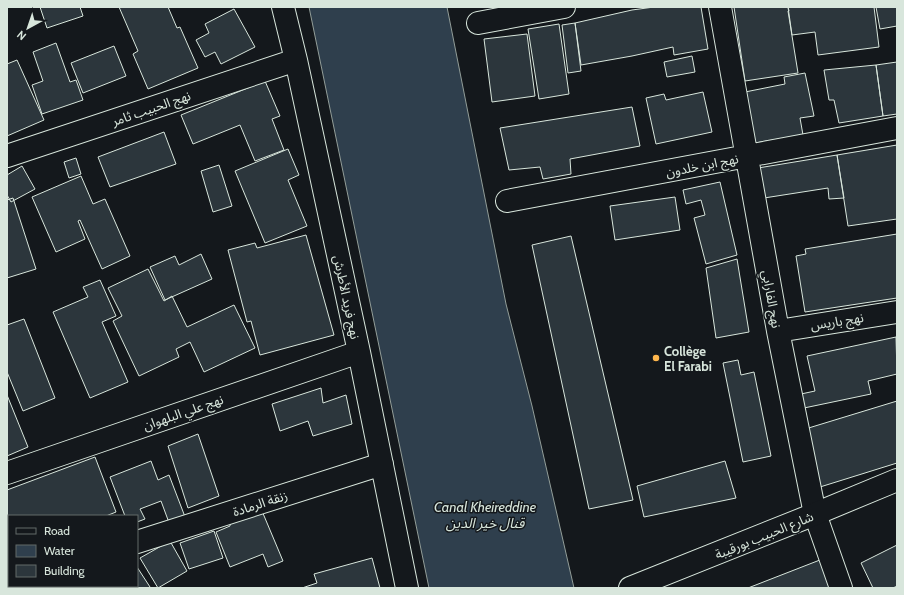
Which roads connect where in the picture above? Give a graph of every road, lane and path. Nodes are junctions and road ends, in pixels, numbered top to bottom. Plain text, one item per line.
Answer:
1 (283, 7) edge
2 (564, 7) edge
3 (720, 7) edge
4 (478, 23) dead end
5 (296, 60) junction
6 (897, 128) edge
7 (7, 156) edge
8 (746, 157) junction
9 (507, 201) dead end
10 (897, 312) edge
11 (778, 331) junction
12 (359, 352) junction
13 (382, 464) junction
14 (7, 473) edge
15 (897, 480) edge
16 (815, 514) junction
17 (138, 542) edge
18 (408, 588) edge
19 (630, 588) edge
20 (840, 588) edge

1 - 5 street, نهج فريد الأطرش
2 - 4 street
3 - 8 street, نهج الفارابي
5 - 7 street, نهج الحبيب ثامر
5 - 12 street, نهج فريد الأطرش
6 - 8 street, نهج ابن خلدون
8 - 9 street, نهج ابن خلدون
8 - 11 street, نهج الفارابي
10 - 11 street, نهج باريس
11 - 16 street, نهج الفارابي
12 - 13 street, نهج فريد الأطرش
12 - 14 street, نهج علي البلهوان
13 - 17 street, زنقة الرمادة
13 - 18 street, نهج فريد الأطرش
15 - 16 street, شارع الحبيب بورقيبة
16 - 19 street, شارع الحبيب بورقيبة
16 - 20 street, نهج الفارابي

